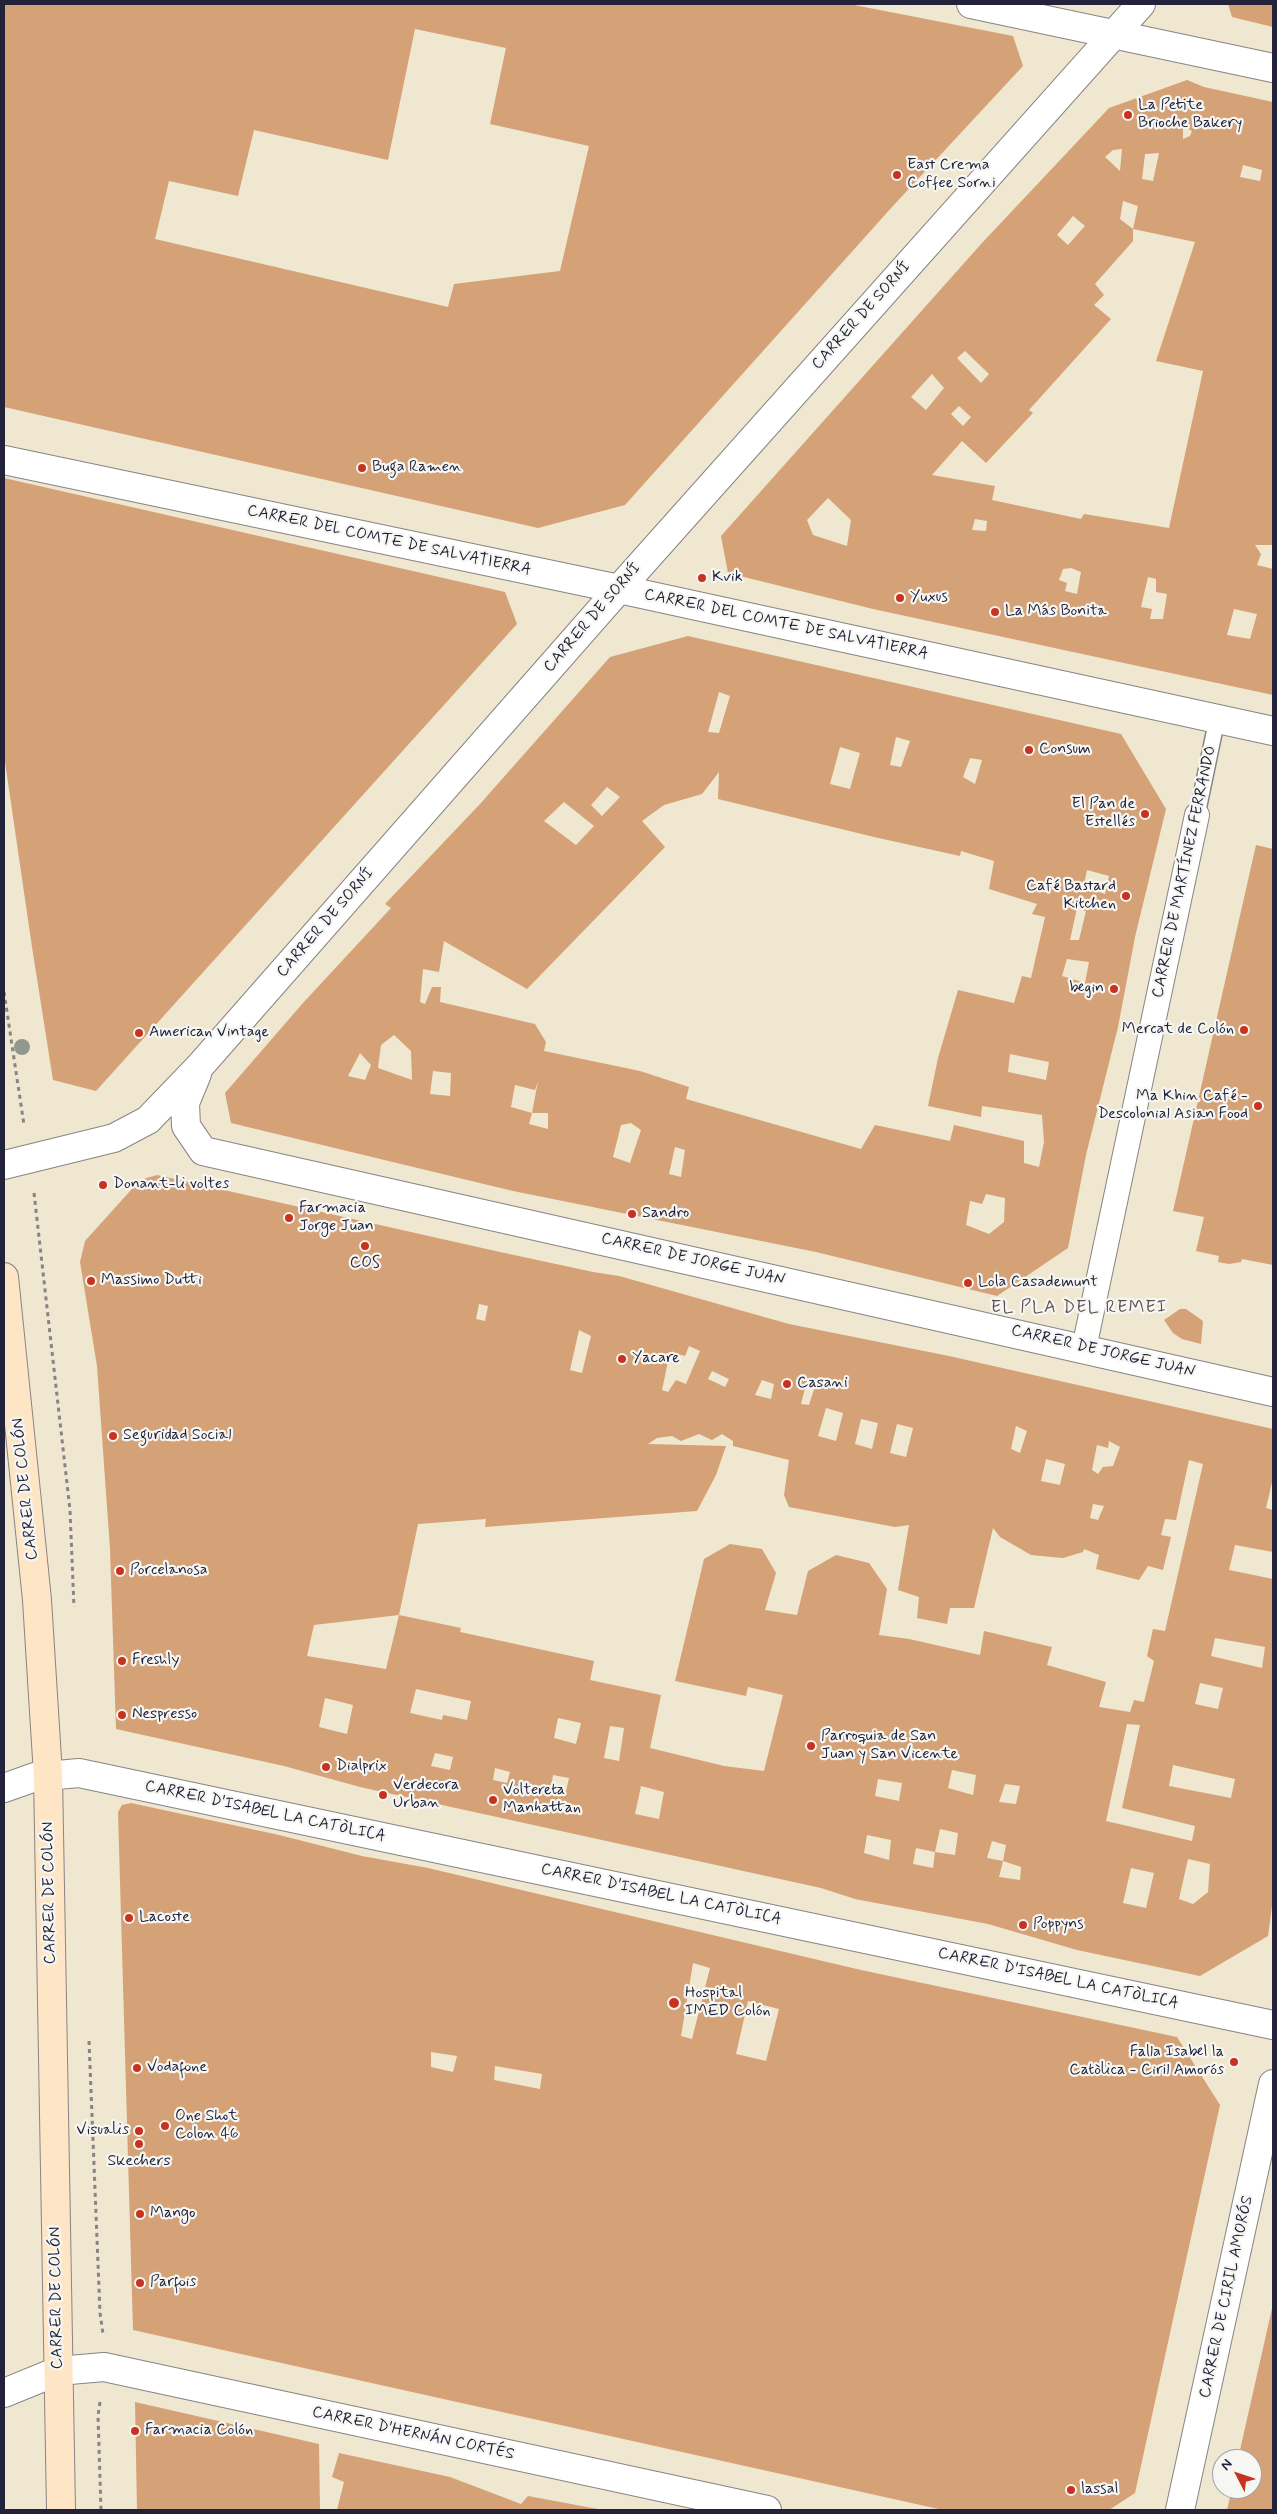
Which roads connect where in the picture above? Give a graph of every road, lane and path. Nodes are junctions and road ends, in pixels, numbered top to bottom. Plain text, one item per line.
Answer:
1 (971, 4) edge
2 (1141, 4) edge
3 (1114, 34) junction
4 (1273, 68) edge
5 (4, 460) edge
6 (619, 589) junction
7 (1217, 719) junction
8 (1273, 731) edge
9 (1197, 815) joint
10 (200, 1066) junction
11 (4, 1165) edge
12 (4, 1277) edge
13 (1084, 1348) junction
14 (1273, 1392) edge
15 (48, 1775) junction
16 (4, 1788) edge
17 (1273, 2025) edge
18 (1273, 2084) edge
19 (58, 2371) junction
20 (4, 2393) edge
21 (62, 2510) edge
22 (767, 2510) edge
23 (1180, 2510) edge

1 - 3 street
2 - 3 street, CARRER DE SORNÍ
3 - 4 street
3 - 6 street, CARRER DE SORNÍ
5 - 6 street, CARRER DEL COMTE DE SALVATIERRA
6 - 7 street, CARRER DEL COMTE DE SALVATIERRA
6 - 10 street, CARRER DE SORNÍ
7 - 8 street, CARRER DEL COMTE DE SALVATIERRA
7 - 9 lane, CARRER DE MARTÍNEZ FERRANDO
9 - 13 street, CARRER DE MARTÍNEZ FERRANDO
10 - 11 street, CARRER DE SORNÍ
10 - 13 street, CARRER DE JORGE JUAN
12 - 15 main road, CARRER DE COLÓN
13 - 14 street, CARRER DE JORGE JUAN
15 - 16 street, CARRER D'ISABEL LA CATÒLICA
15 - 17 street, CARRER D'ISABEL LA CATÒLICA
15 - 19 main road, CARRER DE COLÓN
18 - 23 street, CARRER DE CIRIL AMORÓS
19 - 20 street, CARRER D'HERNÁN CORTÉS
19 - 21 main road, CARRER DE COLÓN
19 - 22 street, CARRER D'HERNÁN CORTÉS

